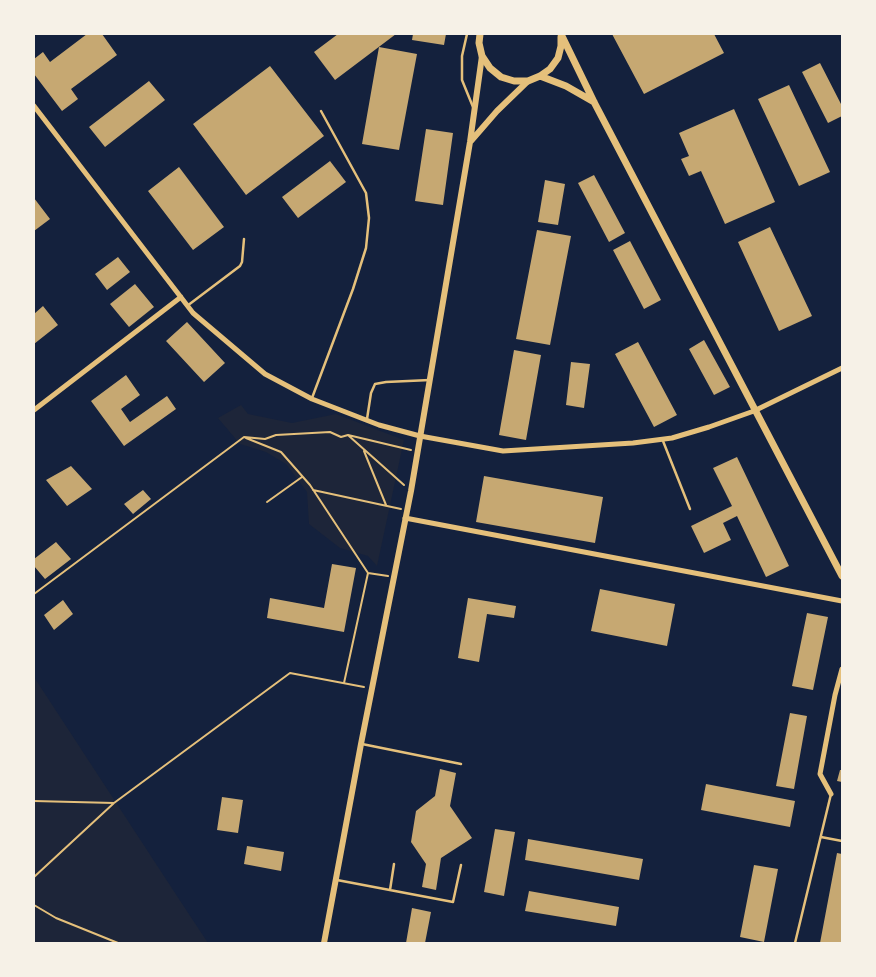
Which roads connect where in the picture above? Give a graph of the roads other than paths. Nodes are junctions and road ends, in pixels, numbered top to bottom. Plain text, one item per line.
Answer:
1 (467, 34) edge
2 (480, 34) edge
3 (561, 34) edge
4 (482, 56) junction
5 (540, 76) junction
6 (528, 81) junction
7 (594, 102) junction
8 (34, 106) edge
9 (475, 110) junction
10 (321, 111) dead end
11 (470, 142) junction
12 (244, 239) dead end
13 (181, 297) junction
14 (187, 306) junction
15 (842, 368) edge
16 (430, 380) junction
17 (312, 399) junction
18 (34, 410) edge
19 (754, 411) junction
20 (367, 419) junction
21 (420, 436) junction
22 (662, 439) junction
23 (690, 509) dead end
24 (405, 518) junction
25 (842, 576) edge
26 (842, 601) edge
27 (842, 669) edge
28 (361, 744) junction
29 (461, 764) dead end
30 (831, 794) joint
31 (821, 837) junction
32 (842, 841) edge
33 (394, 864) dead end
34 (461, 865) dead end
35 (337, 880) junction
36 (390, 890) junction
37 (324, 943) edge
38 (795, 943) edge

1 - 9 lane
2 - 4 main road
3 - 5 main road
3 - 7 main road
4 - 6 main road
4 - 9 street
5 - 6 main road
5 - 7 main road
6 - 11 street
7 - 19 main road
8 - 13 street
9 - 11 street
10 - 17 lane
11 - 16 street
12 - 14 lane
13 - 14 street
13 - 18 street
14 - 17 street
15 - 19 street
16 - 20 lane
16 - 21 street
17 - 20 street
19 - 22 street
19 - 25 main road
20 - 21 street
21 - 22 street
21 - 24 street
22 - 23 lane
24 - 26 street
24 - 28 street
27 - 30 street
28 - 29 lane
28 - 35 street
30 - 31 lane
31 - 32 lane
31 - 38 lane
33 - 36 lane
34 - 36 lane
35 - 36 lane
35 - 37 street

